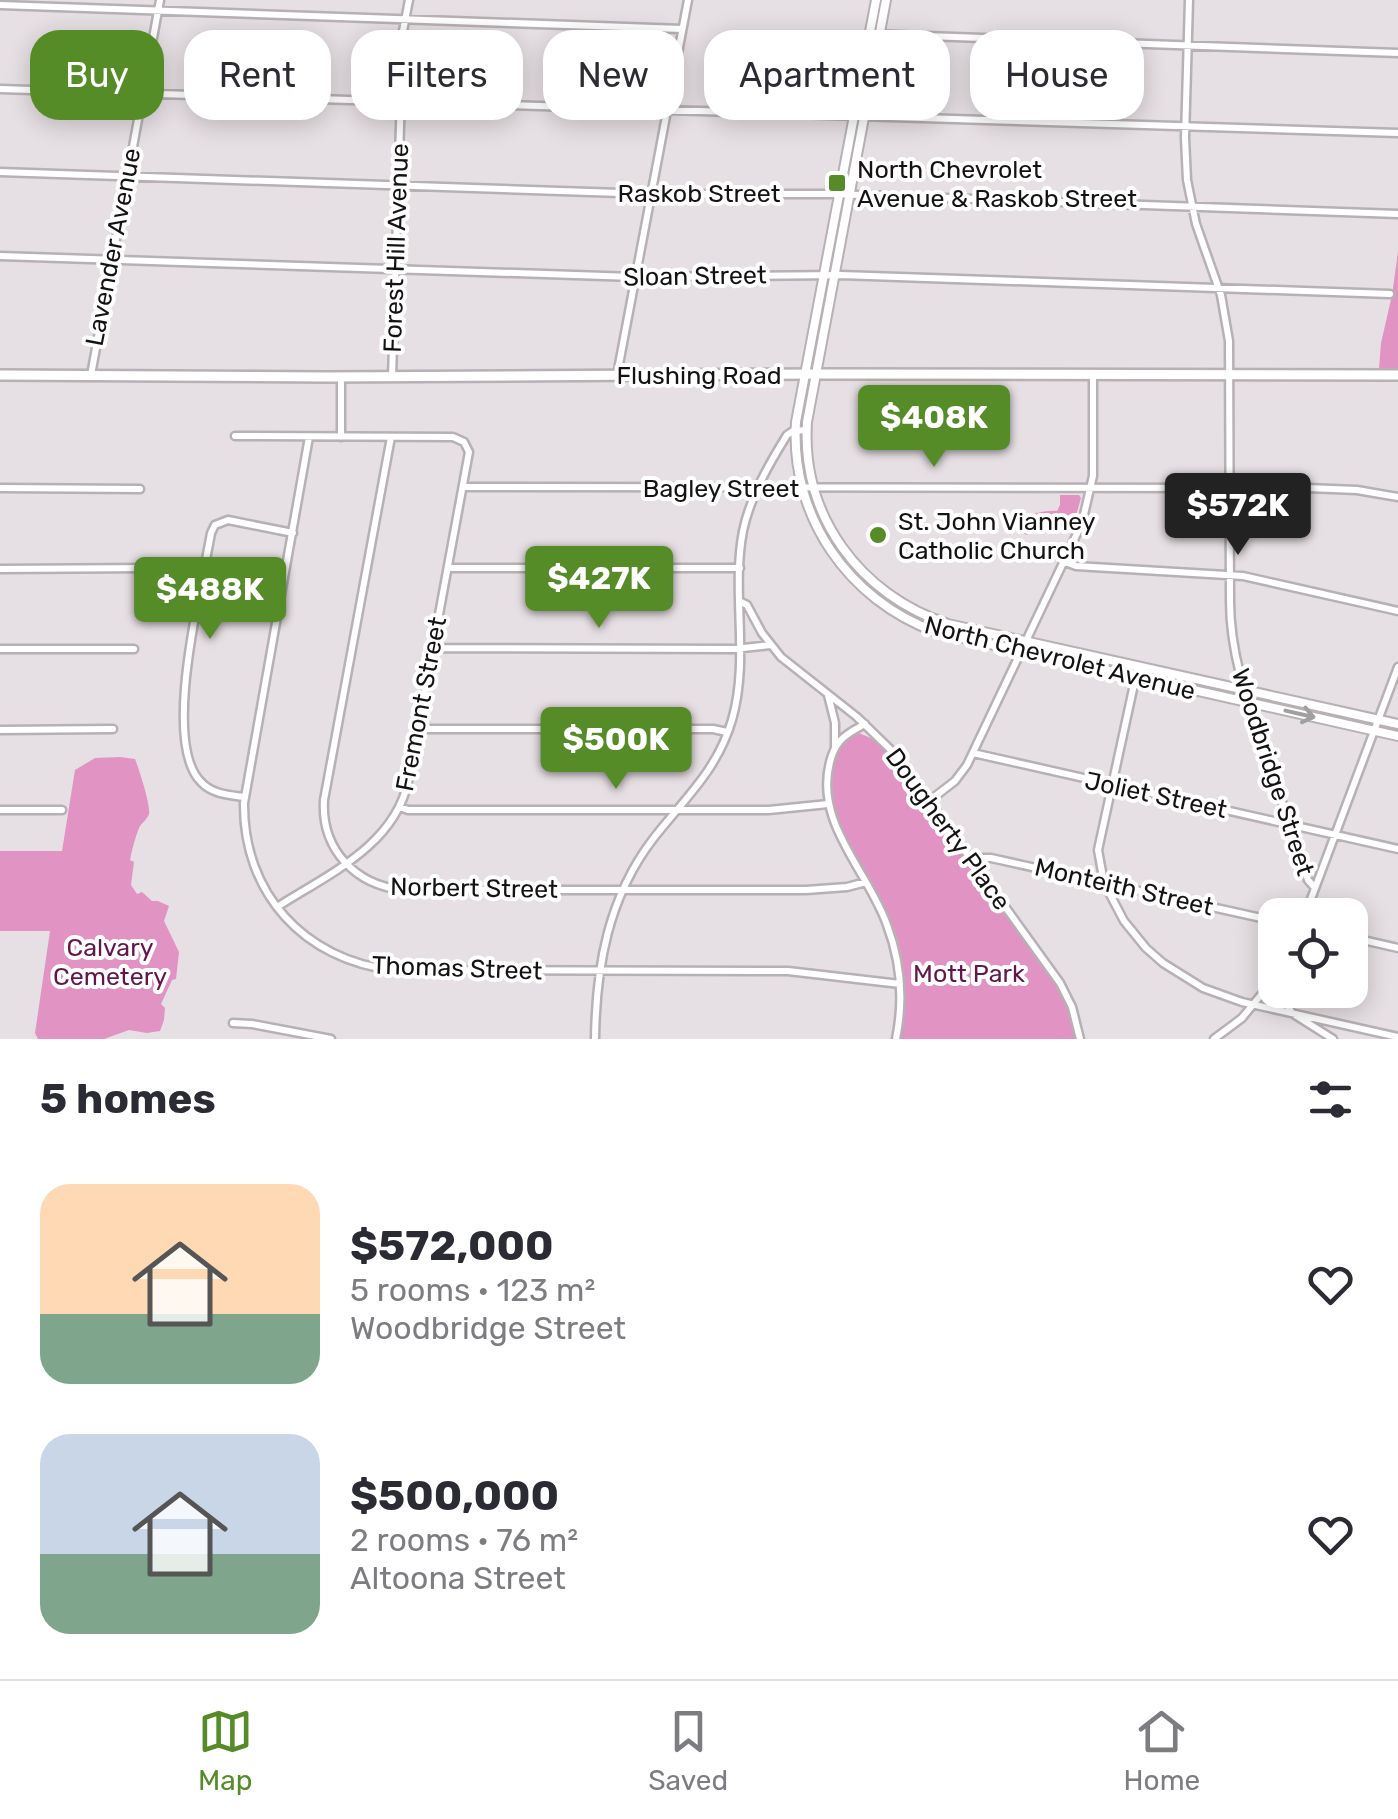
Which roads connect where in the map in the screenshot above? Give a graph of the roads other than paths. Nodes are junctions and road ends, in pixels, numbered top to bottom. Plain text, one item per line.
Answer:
1 (160, 0) edge
2 (409, 0) edge
3 (688, 0) edge
4 (876, 0) edge
5 (886, 0) edge
6 (1190, 0) edge
7 (0, 5) edge
8 (158, 9) junction
9 (405, 18) junction
10 (682, 28) joint
11 (154, 30) edge
12 (404, 30) edge
13 (875, 30) edge
14 (876, 30) edge
15 (950, 37) edge
16 (1188, 46) junction
17 (1398, 53) edge
18 (0, 88) edge
19 (30, 89) edge
20 (164, 93) edge
21 (351, 100) edge
22 (950, 118) edge
23 (137, 120) edge
24 (400, 120) edge
25 (664, 120) edge
26 (858, 120) edge
27 (1185, 126) junction
28 (1398, 134) edge
29 (0, 172) edge
30 (126, 176) junction
31 (398, 186) junction
32 (650, 194) junction
33 (844, 195) junction
34 (1191, 207) junction
35 (1398, 214) edge
36 (0, 256) edge
37 (111, 259) junction
38 (395, 269) junction
39 (828, 275) junction
40 (634, 277) junction
41 (1219, 288) junction
42 (1390, 294) dead end
43 (1094, 374) junction
44 (0, 375) edge
45 (809, 375) junction
46 (1230, 375) junction
47 (1398, 375) edge
48 (91, 376) junction
49 (617, 376) junction
50 (341, 377) junction
51 (392, 377) junction
52 (796, 430) junction
53 (806, 430) junction
54 (236, 436) dead end
55 (309, 437) junction
56 (342, 437) junction
57 (391, 437) junction
58 (464, 487) junction
59 (0, 488) edge
60 (758, 488) junction
61 (802, 488) junction
62 (813, 488) junction
63 (1091, 488) junction
64 (1230, 488) junction
65 (140, 489) dead end
66 (1398, 497) edge
67 (292, 532) junction
68 (1065, 562) junction
69 (0, 568) edge
70 (150, 568) dead end
71 (448, 568) junction
72 (740, 568) junction
73 (1230, 576) junction
74 (894, 600) junction
75 (740, 602) junction
76 (888, 609) junction
77 (1398, 611) edge
78 (1026, 642) junction
79 (770, 644) junction
80 (433, 648) junction
81 (740, 648) junction
82 (0, 649) edge
83 (134, 649) dead end
84 (1022, 652) junction
85 (1138, 666) junction
86 (1398, 667) edge
87 (1135, 677) junction
88 (1244, 690) junction
89 (828, 695) junction
90 (1248, 702) junction
91 (1378, 720) junction
92 (865, 724) junction
93 (1398, 724) edge
94 (113, 729) dead end
95 (418, 729) junction
96 (0, 730) edge
97 (1374, 730) junction
98 (728, 732) junction
99 (1398, 736) edge
100 (834, 748) junction
101 (973, 752) junction
102 (1111, 785) junction
103 (244, 798) junction
104 (929, 800) junction
105 (828, 804) junction
106 (400, 807) junction
107 (0, 810) edge
108 (62, 810) dead end
109 (678, 810) junction
110 (1290, 824) junction
111 (1335, 835) junction
112 (1398, 849) edge
113 (973, 862) junction
114 (344, 863) junction
115 (866, 882) junction
116 (1104, 883) junction
117 (1314, 888) junction
118 (623, 890) junction
119 (1311, 898) edge
120 (277, 908) junction
121 (1258, 917) edge
122 (1368, 941) edge
123 (1398, 948) edge
124 (598, 971) junction
125 (900, 984) junction
126 (1258, 999) edge
127 (1254, 1004) junction
128 (1288, 1008) edge
129 (1292, 1013) junction
130 (232, 1024) dead end
131 (1398, 1037) edge
132 (330, 1039) edge
133 (595, 1039) edge
134 (896, 1039) edge
135 (1080, 1039) edge
136 (1214, 1039) edge
137 (1333, 1039) edge

1 - 8 street, Lavender Avenue
2 - 9 street, Forest Hill Avenue
3 - 10 street
4 - 13 street, North Chevrolet Avenue
5 - 14 street, North Chevrolet Avenue
6 - 16 street, Woodbridge Street
7 - 8 street
8 - 9 street
8 - 11 street, Lavender Avenue
9 - 10 street
9 - 12 street, Forest Hill Avenue
15 - 16 street
16 - 17 street
16 - 27 street, Woodbridge Street
18 - 19 street
20 - 21 street
22 - 27 street
23 - 30 street, Lavender Avenue
24 - 31 street, Forest Hill Avenue
25 - 32 street
26 - 33 street, North Chevrolet Avenue
27 - 28 street
27 - 34 street, Woodbridge Street
29 - 30 street, Raskob Street
30 - 31 street, Raskob Street
30 - 37 street, Lavender Avenue
31 - 32 street, Raskob Street
31 - 38 street, Forest Hill Avenue
32 - 33 street, Raskob Street
32 - 40 street
33 - 34 street, Raskob Street
33 - 39 street, North Chevrolet Avenue
34 - 35 street, Raskob Street
34 - 41 street, Woodbridge Street
36 - 37 street, Sloan Street
37 - 38 street, Sloan Street
37 - 48 street, Lavender Avenue
38 - 40 street, Sloan Street
38 - 51 street, Forest Hill Avenue
39 - 40 street, Sloan Street
39 - 41 street, Sloan Street
39 - 45 street, North Chevrolet Avenue
40 - 49 street
41 - 42 street, Sloan Street
41 - 46 street, Woodbridge Street
43 - 45 main road, Flushing Road
43 - 46 main road, Flushing Road
43 - 63 street
44 - 48 main road, Flushing Road
45 - 49 main road, Flushing Road
45 - 52 street, North Chevrolet Avenue
45 - 53 street, North Chevrolet Avenue
46 - 47 main road, Flushing Road
46 - 64 street, Woodbridge Street
48 - 50 main road, Flushing Road
49 - 51 main road, Flushing Road
50 - 51 main road, Flushing Road
50 - 56 street
52 - 53 street
52 - 60 street
52 - 61 street, North Chevrolet Avenue
53 - 62 street, North Chevrolet Avenue
54 - 55 street
55 - 56 street
55 - 67 street, Thomas Street
56 - 57 street
57 - 58 street, Fremont Street
57 - 114 street
58 - 60 street, Bagley Street
58 - 71 street, Fremont Street
59 - 65 street
60 - 61 street, Bagley Street
60 - 72 street
61 - 62 street, Bagley Street
61 - 76 street, North Chevrolet Avenue
62 - 63 street, Bagley Street
62 - 74 street, North Chevrolet Avenue
63 - 64 street, Bagley Street
63 - 68 street
64 - 66 street, Bagley Street
64 - 73 street, Woodbridge Street
67 - 103 street, Thomas Street
67 - 103 street
68 - 73 street
68 - 78 street
69 - 70 street
71 - 72 street
71 - 80 street, Fremont Street
72 - 75 street
73 - 77 street
73 - 88 street, Woodbridge Street
74 - 76 street
74 - 78 street, North Chevrolet Avenue
75 - 79 street, Dougherty Place
75 - 81 street
76 - 84 street, North Chevrolet Avenue
78 - 84 street
78 - 85 street, North Chevrolet Avenue
79 - 81 street
79 - 89 street, Dougherty Place
80 - 81 street
80 - 95 street, Fremont Street
81 - 98 street
82 - 83 street
84 - 87 street, North Chevrolet Avenue
84 - 101 street
85 - 87 street
85 - 88 street, North Chevrolet Avenue
86 - 91 street
87 - 90 street, North Chevrolet Avenue
87 - 102 street
88 - 90 street, Woodbridge Street
88 - 91 street, North Chevrolet Avenue
89 - 92 street, Dougherty Place
89 - 100 street
90 -> 97 street, North Chevrolet Avenue
90 - 110 street, Woodbridge Street
91 - 93 street, North Chevrolet Avenue
91 - 97 street
92 - 100 street
92 - 104 street, Dougherty Place
94 - 96 street
95 - 98 street
95 - 106 street, Fremont Street
97 - 99 street, North Chevrolet Avenue
97 - 111 street
98 - 109 street
100 - 105 street
101 - 102 street, Joliet Street
101 - 104 street
102 - 110 street, Joliet Street
102 - 116 street
103 - 120 street, Thomas Street
104 - 113 street, Dougherty Place
105 - 109 street
105 - 115 street
106 - 109 street
106 - 114 street, Fremont Street
107 - 108 street
109 - 118 street
110 - 111 street, Joliet Street
110 - 117 street, Woodbridge Street
111 - 112 street, Joliet Street
111 - 117 street
113 - 116 street, Monteith Street
113 - 135 street, Dougherty Place
114 - 118 street, Norbert Street
114 - 120 street, Fremont Street
115 - 118 street, Norbert Street
115 - 125 street
116 - 121 street, Monteith Street
116 - 127 street
117 - 119 street
118 - 124 street
120 - 124 street, Thomas Street
122 - 123 street
124 - 125 street, Thomas Street
124 - 133 street
125 - 134 street
126 - 127 street
127 - 129 street
127 - 136 street
128 - 129 street
129 - 131 street
129 - 137 street
130 - 132 street

